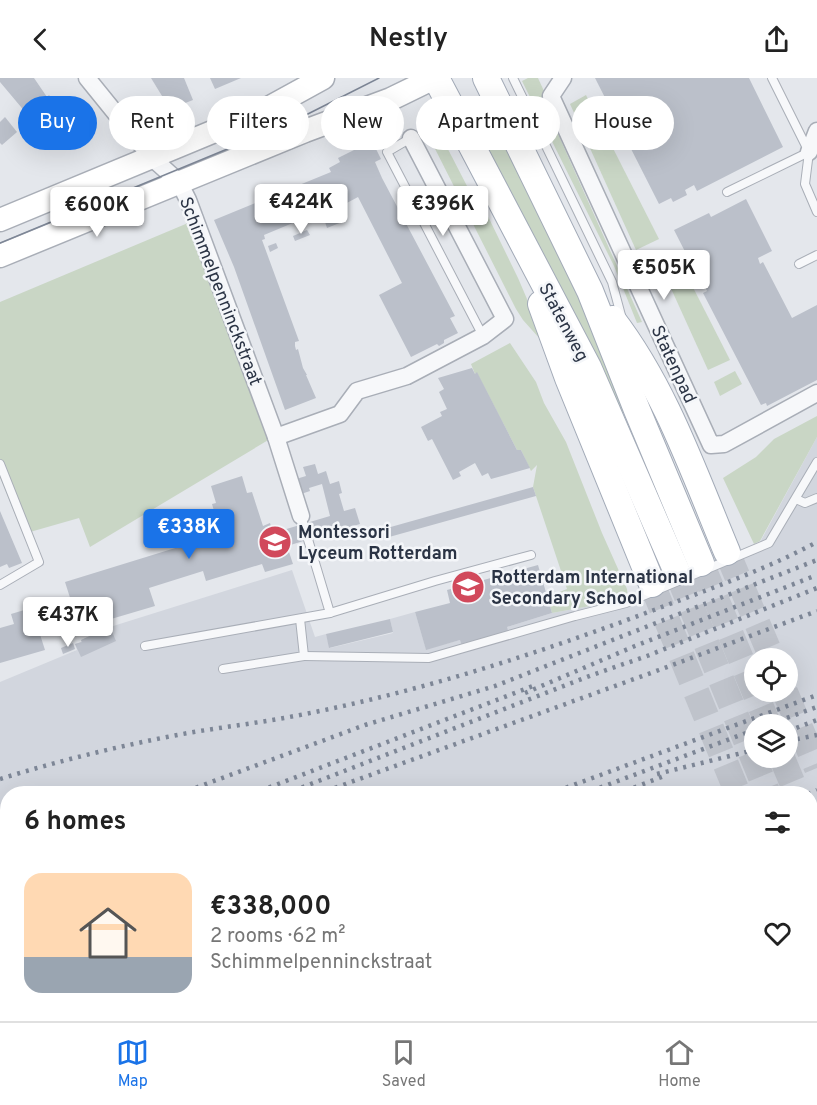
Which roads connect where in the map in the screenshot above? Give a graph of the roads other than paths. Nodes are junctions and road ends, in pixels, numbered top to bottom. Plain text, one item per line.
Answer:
1 (87, 78) edge
2 (323, 78) edge
3 (435, 78) edge
4 (486, 78) edge
5 (513, 78) edge
6 (563, 78) edge
7 (772, 78) edge
8 (817, 131) edge
9 (411, 138) joint
10 (809, 152) junction
11 (151, 157) junction
12 (179, 182) junction
13 (727, 192) dead end
14 (817, 212) edge
15 (0, 219) edge
16 (817, 255) edge
17 (0, 256) edge
18 (530, 260) junction
19 (799, 264) dead end
20 (590, 291) junction
21 (483, 336) junction
22 (626, 337) junction
23 (817, 393) edge
24 (276, 437) junction
25 (817, 462) edge
26 (0, 464) edge
27 (817, 498) edge
28 (796, 499) junction
29 (301, 516) joint
30 (727, 552) tunnel mouth
31 (531, 555) dead end
32 (701, 563) tunnel mouth
33 (677, 572) tunnel mouth
34 (652, 584) tunnel mouth
35 (0, 585) edge
36 (330, 614) junction
37 (300, 619) junction
38 (145, 646) dead end
39 (304, 656) junction
40 (223, 669) dead end

1 - 11 street, Schimmelpenninckstraat
2 - 11 street
3 - 12 street
3 - 18 main road, Statenweg
4 - 20 main road, Statenweg
5 - 22 lane
6 - 23 street, Statenpad
7 - 10 lane
8 - 10 street
9 - 21 street
9 - 21 lane
10 - 13 lane
10 - 14 lane
11 - 12 street, Schimmelpenninckstraat
11 - 15 street
12 - 17 street
12 - 24 street, Schimmelpenninckstraat
16 - 19 lane
18 - 33 main road, Statenweg
18 - 34 main road
20 - 22 main road
20 - 32 main road, Statenweg
21 - 24 street
22 - 30 main road
24 - 29 street, Schimmelpenninckstraat
25 - 28 lane
26 - 35 lane
27 - 28 lane
28 - 39 lane
29 - 36 lane
31 - 36 lane
36 - 37 lane
37 - 38 lane
37 - 39 lane
39 - 40 lane

